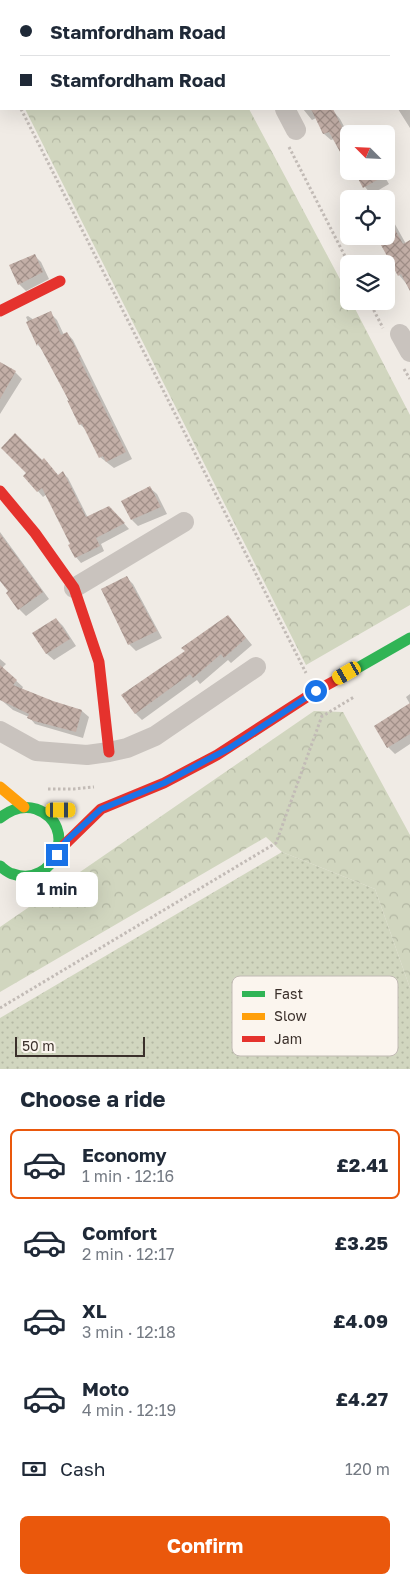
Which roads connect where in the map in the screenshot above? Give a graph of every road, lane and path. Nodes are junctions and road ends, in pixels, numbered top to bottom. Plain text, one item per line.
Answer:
1 (22, 110) edge
2 (285, 110) edge
3 (292, 138) joint
4 (345, 255) edge
5 (60, 281) dead end
6 (0, 311) edge
7 (400, 334) dead end
8 (410, 352) edge
9 (0, 492) edge
10 (184, 522) dead end
11 (74, 588) junction
12 (410, 638) edge
13 (256, 667) dead end
14 (332, 682) junction
15 (316, 691) junction
16 (0, 731) edge
17 (109, 752) junction
18 (103, 785) dead end
19 (0, 787) edge
20 (44, 788) dead end
21 (30, 808) junction
22 (101, 809) junction
23 (61, 810) dead end
24 (85, 810) dead end
25 (0, 818) edge
26 (59, 850) junction
27 (0, 866) edge
28 (25, 877) junction
29 (6, 886) dead end
30 (0, 1008) edge

1 - 15 path
2 - 3 street
3 - 4 path
5 - 6 main road
7 - 8 street
9 - 11 main road
10 - 11 street
11 - 17 main road
12 - 14 main road
13 - 17 street
14 - 15 main road
14 - 30 path
15 - 22 main road
16 - 17 street
18 - 20 path
19 - 21 main road
21 - 23 main road
21 - 25 main road
21 - 26 main road
22 - 24 main road
22 - 26 main road
26 - 28 main road
27 - 28 main road
28 - 29 main road

